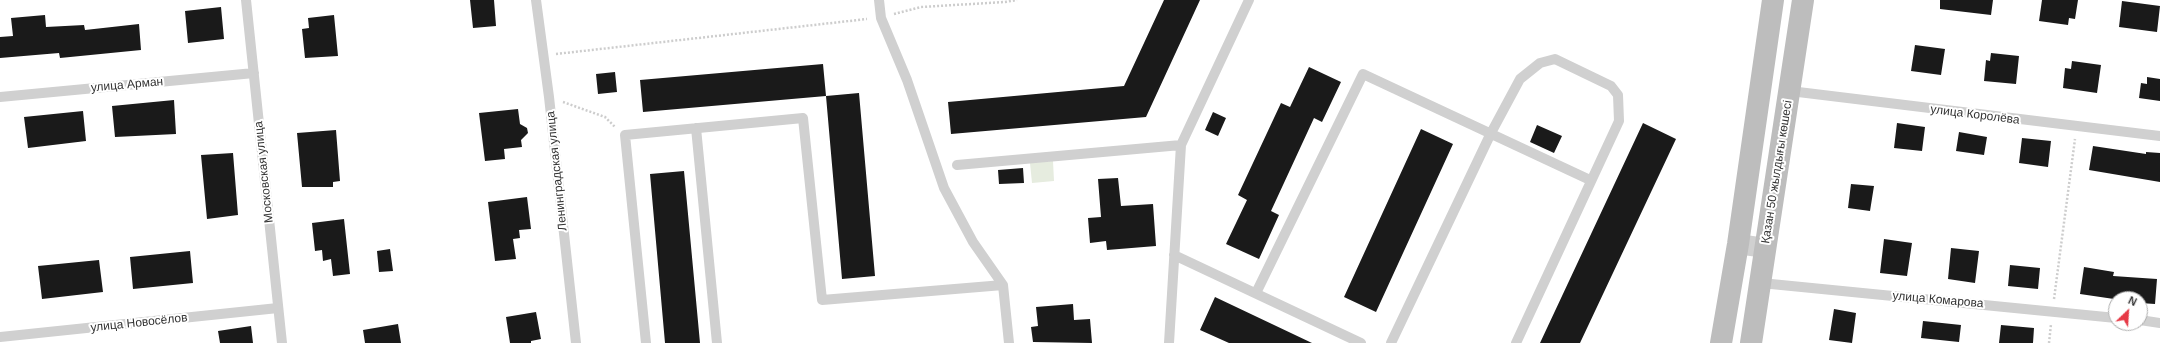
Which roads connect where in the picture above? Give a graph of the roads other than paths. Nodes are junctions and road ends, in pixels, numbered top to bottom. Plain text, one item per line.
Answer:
1 (246, 0) edge
2 (536, 0) edge
3 (879, 0) edge
4 (1249, 0) edge
5 (1773, 0) edge
6 (1804, 0) edge
7 (254, 73) junction
8 (1790, 91) junction
9 (0, 97) edge
10 (696, 128) junction
11 (1491, 134) junction
12 (2160, 136) edge
13 (1181, 145) junction
14 (957, 166) dead end
15 (1590, 180) junction
16 (1738, 244) junction
17 (1765, 248) junction
18 (1174, 255) junction
19 (1761, 283) junction
20 (1003, 285) junction
21 (1256, 293) junction
22 (278, 308) junction
23 (2108, 317) edge
24 (2148, 321) edge
25 (2160, 322) edge
26 (0, 337) edge
27 (282, 343) edge
28 (576, 343) edge
29 (646, 343) edge
30 (717, 343) edge
31 (1009, 343) edge
32 (1169, 343) edge
33 (1361, 343) edge
34 (1391, 343) edge
35 (1516, 343) edge
36 (1721, 343) edge
37 (1751, 343) edge

1 - 7 lane, Московская улица
2 - 28 lane, Ленинградская улица
3 - 20 lane
4 - 13 lane
5 - 16 street
6 - 8 street, Қазан 50 жылдығы көшесі
7 - 9 lane, улица Арман
7 - 22 lane, Московская улица
8 - 12 lane, улица Королёва
8 - 17 street, Қазан 50 жылдығы көшесі
10 - 20 lane
10 - 29 lane
10 - 30 lane
11 - 15 lane
11 - 15 lane
11 - 21 lane
11 - 34 lane
13 - 14 lane
13 - 18 lane
15 - 35 lane
16 - 17 street
16 - 36 street
17 - 19 street, Қазан 50 жылдығы көшесі
18 - 21 lane
18 - 32 lane
19 - 23 lane, улица Комарова
19 - 37 street, Қазан 50 жылдығы көшесі
20 - 31 lane
21 - 33 lane
22 - 26 lane, улица Новосёлов
22 - 27 lane, Московская улица
24 - 25 lane

